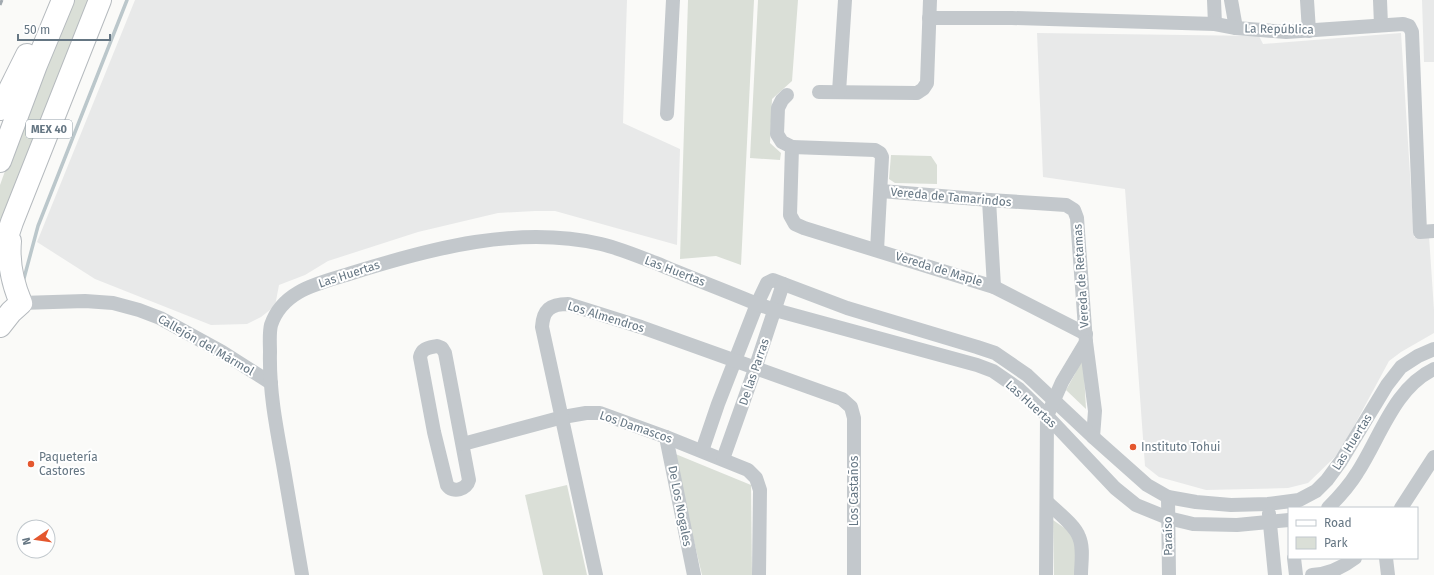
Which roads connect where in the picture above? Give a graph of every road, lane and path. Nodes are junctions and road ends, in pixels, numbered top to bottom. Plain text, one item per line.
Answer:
1 (100, 0) edge
2 (673, 0) edge
3 (845, 0) edge
4 (930, 0) edge
5 (1214, 0) edge
6 (1231, 0) edge
7 (1306, 0) edge
8 (1380, 0) edge
9 (60, 7) edge
10 (929, 18) junction
11 (1215, 24) junction
12 (1381, 26) junction
13 (1236, 28) junction
14 (1309, 31) junction
15 (819, 92) dead end
16 (839, 92) junction
17 (787, 95) dead end
18 (0, 109) edge
19 (667, 114) dead end
20 (792, 147) junction
21 (0, 161) edge
22 (881, 191) junction
23 (989, 200) junction
24 (1074, 210) joint
25 (12, 222) junction
26 (1434, 231) edge
27 (877, 250) junction
28 (0, 258) edge
29 (767, 283) joint
30 (783, 284) junction
31 (994, 287) junction
32 (20, 303) junction
33 (757, 304) junction
34 (775, 310) junction
35 (0, 326) edge
36 (1086, 338) junction
37 (1434, 349) edge
38 (735, 362) junction
39 (1434, 368) edge
40 (755, 369) junction
41 (271, 383) junction
42 (1054, 399) junction
43 (851, 407) joint
44 (1047, 416) junction
45 (563, 417) junction
46 (666, 437) junction
47 (1093, 437) junction
48 (463, 444) junction
49 (702, 451) junction
50 (1434, 457) edge
51 (723, 459) junction
52 (1168, 497) junction
53 (1046, 502) junction
54 (1286, 502) junction
55 (1268, 504) junction
56 (1329, 507) edge
57 (1402, 507) edge
58 (1288, 515) edge
59 (1168, 518) junction
60 (1288, 521) edge
61 (1269, 522) junction
62 (1294, 559) edge
63 (1354, 559) edge
64 (1386, 559) edge
65 (302, 575) edge
66 (596, 575) edge
67 (694, 575) edge
68 (759, 575) edge
69 (854, 575) edge
70 (1046, 575) edge
71 (1081, 575) edge
72 (1169, 575) edge
73 (1275, 575) edge
74 (1296, 575) edge
75 (1312, 575) edge
76 (1388, 575) edge

1 - 25 main road, MEX 40
2 - 19 street
3 - 16 street
4 - 10 street
5 - 11 street
6 - 13 street
7 - 14 street
8 - 12 street
9 - 18 main road
9 - 21 main road, MEX 40
10 - 11 street, La República
10 - 16 street
11 - 13 street, La República
12 - 14 street, La República
12 - 26 street, La República
13 - 14 street, La República
15 - 16 street
17 - 20 street
20 - 22 street, Vereda de Tamarindos
20 - 27 street, Vereda de Maple
22 - 23 street, Vereda de Tamarindos
22 - 27 street
23 - 24 street, Vereda de Tamarindos
23 - 31 street
24 - 36 street, Vereda de Retamas
25 - 28 main road, MEX 40
25 - 32 main road
27 - 31 street, Vereda de Maple
29 - 30 street, Las Huertas
29 - 33 street, De las Parras
30 - 34 street, De las Parras
30 - 42 street, Las Huertas
31 - 36 street, Vereda de Maple
32 - 35 main road
32 - 41 street, Callejón del Mármol
33 - 34 street, Las Huertas
33 - 38 street, De las Parras
33 - 41 street, Las Huertas
34 - 40 street, De las Parras
34 - 44 street, Las Huertas
36 - 42 street, Vereda de Retamas
36 - 47 street, Vereda de Retamas
37 - 54 street, Las Huertas
38 - 40 street, Los Almendros
38 - 45 street, Los Almendros
38 - 49 street, De las Parras
39 - 56 street, Las Huertas
40 - 43 street, Los Almendros
40 - 51 street, De las Parras
41 - 65 street, Las Huertas
42 - 44 street, Vereda de Retamas
42 - 47 street, Las Huertas
43 - 69 street, Los Castaños
44 - 53 street
44 - 59 street, Las Huertas
45 - 46 street, Los Damascos
45 - 48 street, Los Damascos
45 - 66 street, Los Almendros
46 - 49 street, Los Damascos
46 - 67 street, De Los Nogales
47 - 52 street, Las Huertas
48 - 48 street
49 - 51 street, Los Damascos
50 - 57 street
51 - 68 street, Los Damascos
52 - 55 street, Las Huertas
52 - 59 street, Paraíso
53 - 70 street
53 - 71 street
54 - 55 street, Las Huertas
54 - 58 street
55 - 61 street
59 - 61 street, Las Huertas
59 - 72 street, Paraíso
60 - 61 street, Las Huertas
61 - 73 street
62 - 74 street
63 - 75 street
64 - 76 street

